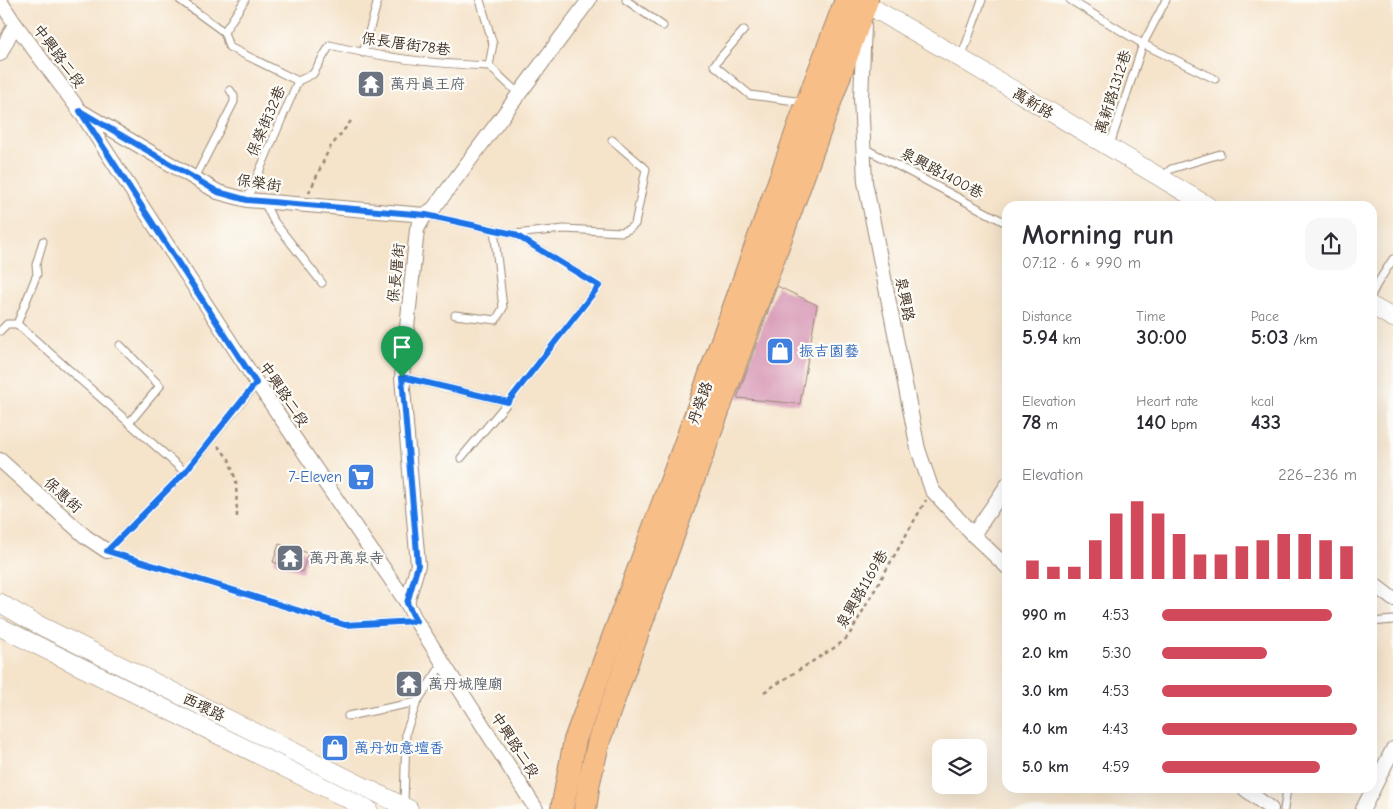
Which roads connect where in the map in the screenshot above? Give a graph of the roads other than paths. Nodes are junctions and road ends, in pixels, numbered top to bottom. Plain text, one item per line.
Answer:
1 (180, 0) edge
2 (245, 0) edge
3 (378, 0) edge
4 (480, 0) edge
5 (588, 0) edge
6 (626, 0) edge
7 (982, 0) edge
8 (1070, 0) edge
9 (1166, 0) edge
10 (0, 1) edge
11 (859, 1) edge
12 (15, 24) junction
13 (663, 26) dead end
14 (744, 30) dead end
15 (224, 32) junction
16 (1143, 44) junction
17 (363, 53) junction
18 (0, 54) edge
19 (960, 58) junction
20 (489, 66) junction
21 (1215, 79) dead end
22 (298, 81) junction
23 (230, 90) dead end
24 (519, 94) junction
25 (807, 103) junction
26 (80, 111) junction
27 (612, 140) dead end
28 (864, 147) junction
29 (1109, 148) junction
30 (1220, 154) dead end
31 (195, 178) junction
32 (1161, 179) junction
33 (247, 200) junction
34 (1196, 201) edge
35 (264, 202) junction
36 (426, 215) junction
37 (1002, 221) edge
38 (494, 229) junction
39 (514, 234) junction
40 (43, 241) dead end
41 (1393, 259) edge
42 (322, 283) dead end
43 (1377, 284) edge
44 (1377, 309) edge
45 (455, 315) dead end
46 (1393, 318) edge
47 (17, 324) junction
48 (0, 332) edge
49 (120, 345) dead end
50 (402, 377) junction
51 (256, 383) junction
52 (508, 402) junction
53 (129, 423) junction
54 (699, 436) junction
55 (461, 458) dead end
56 (0, 460) edge
57 (185, 472) junction
58 (1002, 492) edge
59 (972, 535) junction
60 (107, 551) junction
61 (1002, 562) edge
62 (1377, 587) edge
63 (1393, 599) edge
64 (0, 603) edge
65 (407, 603) junction
66 (1393, 620) edge
67 (416, 621) junction
68 (1377, 622) edge
69 (0, 627) edge
70 (443, 663) junction
71 (417, 702) junction
72 (348, 716) dead end
73 (1393, 749) edge
74 (1377, 781) edge
75 (1250, 793) edge
76 (1286, 793) edge
77 (1371, 793) edge
78 (406, 808) edge
79 (368, 809) edge
80 (536, 809) edge
81 (562, 809) edge
82 (586, 809) edge
83 (1270, 809) edge
84 (1284, 809) edge
85 (1363, 809) edge

1 - 15 lane
2 - 15 lane
3 - 17 lane
4 - 20 lane
5 - 24 street, 保長厝街
6 - 13 lane
7 - 19 lane
8 - 16 lane
9 - 16 lane, 萬新路1312巷
10 - 12 street, 中興路二段
11 - 19 street, 萬新路
11 - 25 main road, 丹榮路
11 - 28 street, 泉興路
11 - 54 main road, 丹榮路
12 - 18 street
12 - 26 street, 中興路二段
14 - 25 lane
15 - 22 lane
16 - 21 lane, 萬新路1312巷
16 - 29 lane, 萬新路1312巷
17 - 20 lane, 保長厝街78巷
17 - 22 lane, 保長厝街78巷
19 - 29 street, 萬新路
20 - 24 lane
22 - 33 lane, 保榮街32巷
23 - 31 lane
24 - 36 street, 保長厝街
25 - 54 main road, 丹榮路
26 - 31 street, 保榮街
26 - 51 street, 中興路二段
27 - 39 lane
28 - 37 lane, 泉興路1400巷
28 - 59 street, 泉興路
29 - 32 street, 萬新路
30 - 32 lane
31 - 33 street, 保榮街
32 - 34 street, 萬新路
33 - 35 street, 保榮街
35 - 36 street, 保榮街
35 - 42 lane
36 - 38 lane
36 - 50 street, 保長厝街
38 - 39 lane
38 - 45 lane
39 - 52 lane
40 - 47 lane
41 - 43 lane
44 - 46 street
47 - 48 lane
47 - 53 lane
49 - 53 lane
50 - 52 lane
50 - 65 street, 保長厝街
51 - 57 lane
51 - 65 street, 中興路二段
52 - 55 lane
53 - 57 lane
54 - 81 main road, 丹榮路
54 - 82 main road, 丹榮路
56 - 60 street, 保惠街
57 - 60 lane
58 - 59 street
59 - 61 street, 泉興路
60 - 67 lane
62 - 63 street
64 - 78 street, 西環路
65 - 67 street, 中興路二段
66 - 68 lane
67 - 70 street, 中興路二段
69 - 79 street, 西環路
70 - 71 lane
70 - 80 street, 中興路二段
71 - 72 lane
71 - 78 lane
73 - 74 street
75 - 83 street
76 - 84 lane
77 - 85 street

